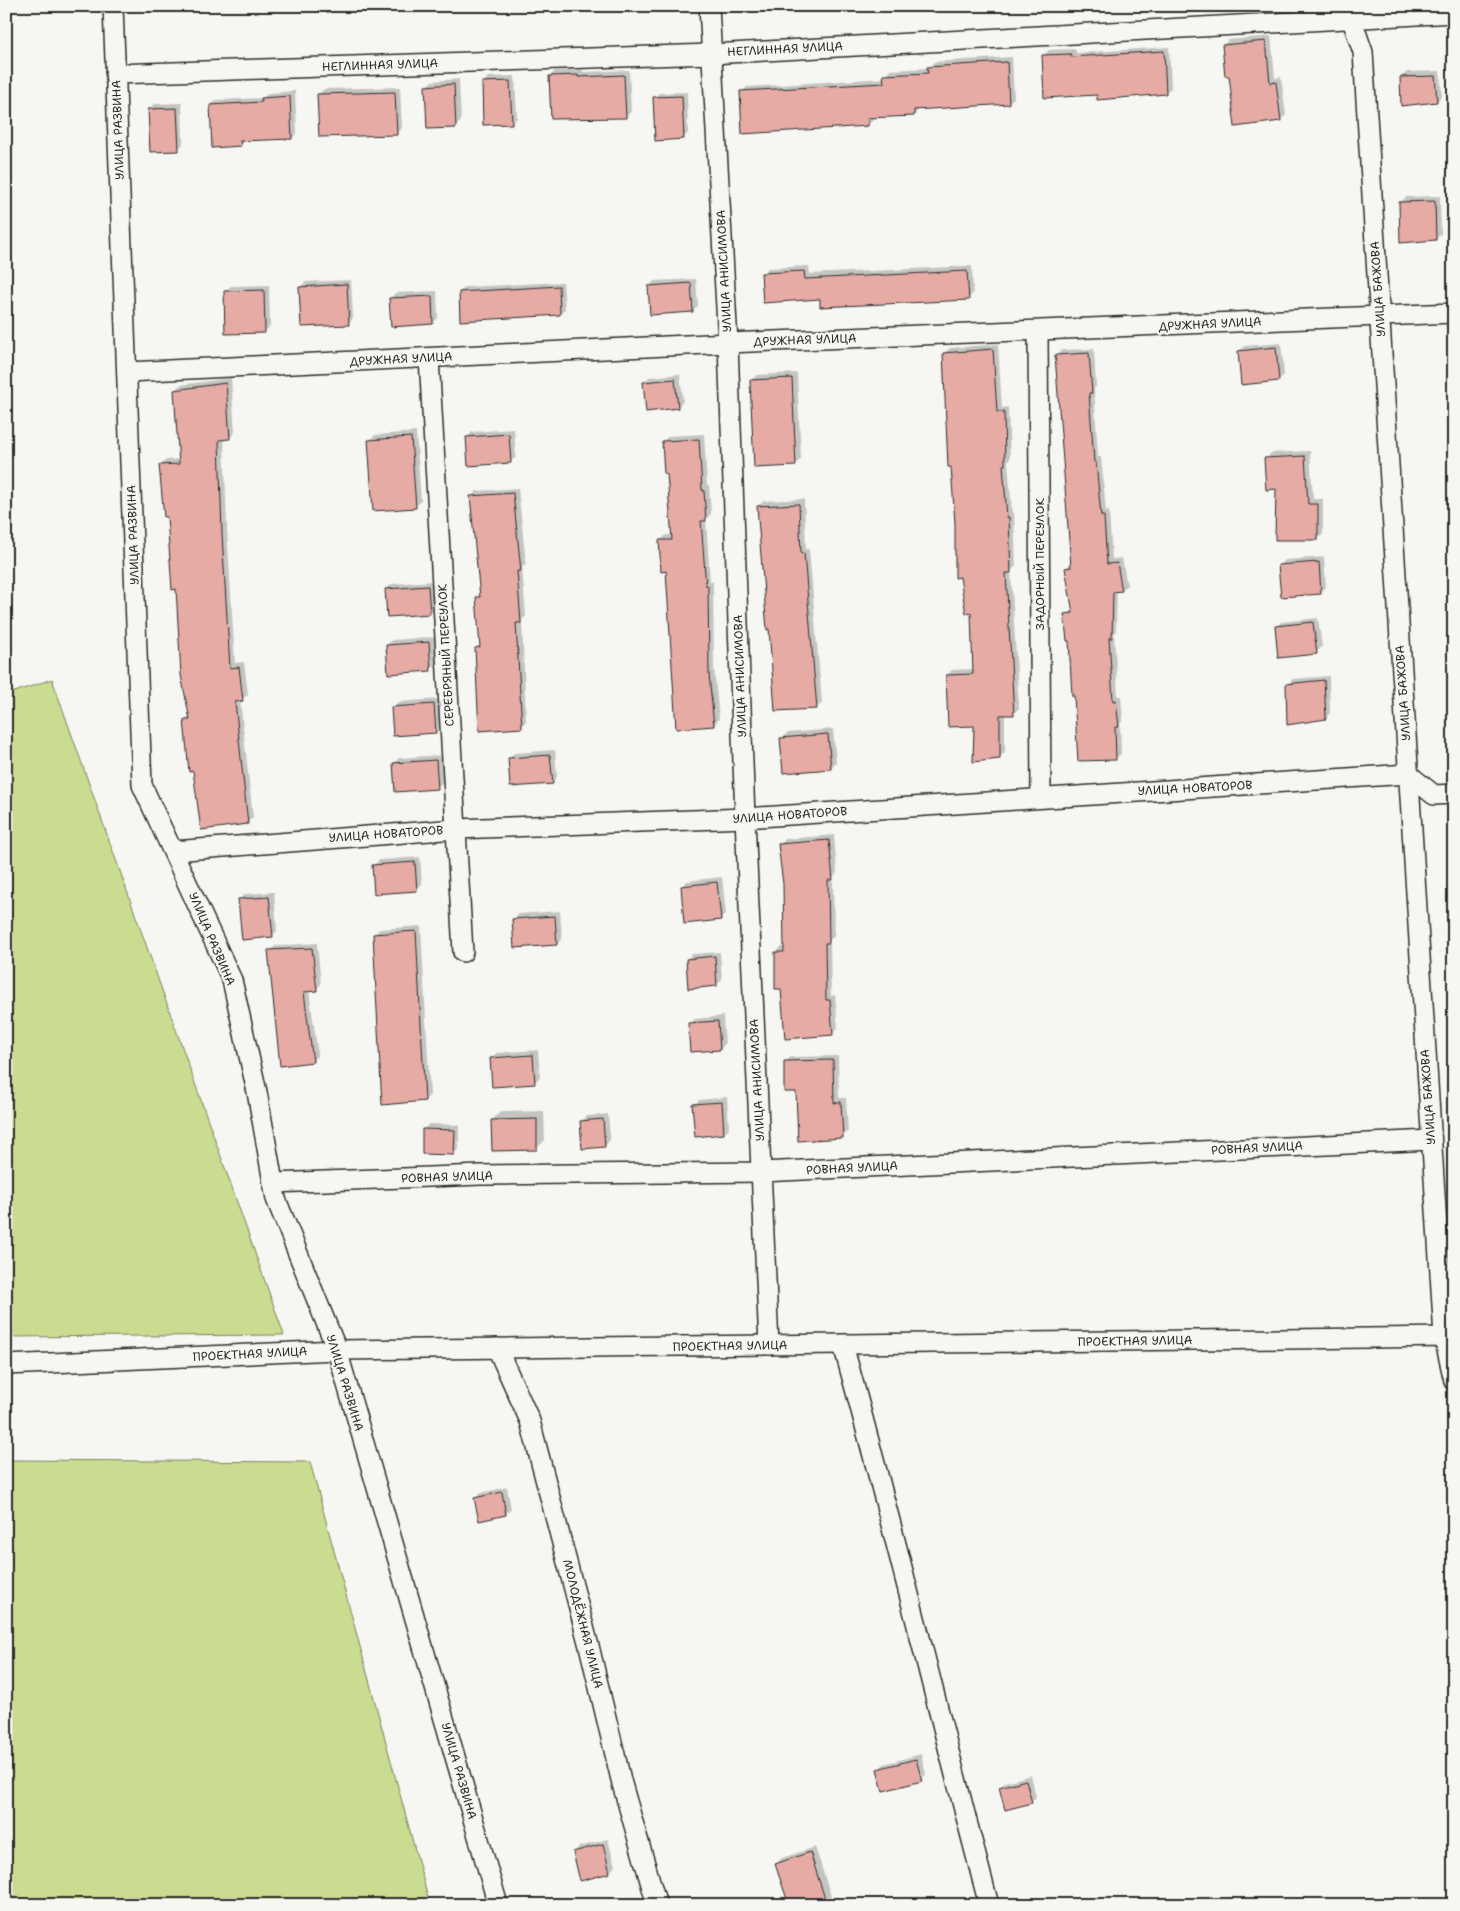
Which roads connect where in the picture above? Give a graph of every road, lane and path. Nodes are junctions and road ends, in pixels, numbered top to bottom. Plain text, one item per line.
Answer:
1 (113, 6) edge
2 (708, 6) edge
3 (1348, 12) edge
4 (1454, 13) edge
5 (711, 54) junction
6 (116, 74) junction
7 (1454, 313) edge
8 (1380, 316) junction
9 (1038, 332) junction
10 (728, 343) junction
11 (429, 358) junction
12 (127, 372) junction
13 (1408, 774) junction
14 (1454, 794) edge
15 (1041, 797) junction
16 (745, 818) junction
17 (456, 829) junction
18 (173, 851) junction
19 (463, 952) dead end
20 (1431, 1140) junction
21 (761, 1172) junction
22 (273, 1183) junction
23 (1449, 1337) edge
24 (843, 1345) junction
25 (769, 1346) junction
26 (497, 1348) junction
27 (337, 1350) junction
28 (6, 1365) edge
29 (1454, 1381) edge
30 (498, 1905) edge
31 (657, 1905) edge
32 (989, 1905) edge

1 - 6 street, УЛИЦА РАЗВИНА
2 - 5 street, УЛИЦА АНИСИМОВА
3 - 4 street, НЕГЛИННАЯ УЛИЦА
3 - 5 street, НЕГЛИННАЯ УЛИЦА
3 - 8 street, УЛИЦА БАЖОВА
5 - 6 street, НЕГЛИННАЯ УЛИЦА
5 - 10 street, УЛИЦА АНИСИМОВА
6 - 12 street, УЛИЦА РАЗВИНА
7 - 8 street, ДРУЖНАЯ УЛИЦА
8 - 9 street, ДРУЖНАЯ УЛИЦА
8 - 13 street, УЛИЦА БАЖОВА
9 - 10 street, ДРУЖНАЯ УЛИЦА
9 - 15 street, ЗАДОРНЫЙ ПЕРЕУЛОК
10 - 11 street, ДРУЖНАЯ УЛИЦА
10 - 16 street, УЛИЦА АНИСИМОВА
11 - 12 street, ДРУЖНАЯ УЛИЦА
11 - 17 street, СЕРЕБРЯНЫЙ ПЕРЕУЛОК
12 - 18 street, УЛИЦА РАЗВИНА
13 - 14 street
13 - 15 street, УЛИЦА НОВАТОРОВ
13 - 20 street, УЛИЦА БАЖОВА
15 - 16 street, УЛИЦА НОВАТОРОВ
16 - 17 street, УЛИЦА НОВАТОРОВ
16 - 21 street, УЛИЦА АНИСИМОВА
17 - 18 street, УЛИЦА НОВАТОРОВ
17 - 19 street, СЕРЕБРЯНЫЙ ПЕРЕУЛОК
18 - 22 street, УЛИЦА РАЗВИНА
20 - 21 street, РОВНАЯ УЛИЦА
20 - 23 street, УЛИЦА БАЖОВА
21 - 22 street, РОВНАЯ УЛИЦА
21 - 25 street, УЛИЦА АНИСИМОВА
22 - 27 street, УЛИЦА РАЗВИНА
23 - 24 street, ПРОЕКТНАЯ УЛИЦА
23 - 29 street, УЛИЦА БАЖОВА
24 - 25 street, ПРОЕКТНАЯ УЛИЦА
24 - 32 street
25 - 26 street, ПРОЕКТНАЯ УЛИЦА
26 - 27 street, ПРОЕКТНАЯ УЛИЦА
26 - 31 street, МОЛОДЁЖНАЯ УЛИЦА
27 - 28 street, ПРОЕКТНАЯ УЛИЦА
27 - 30 street, УЛИЦА РАЗВИНА

